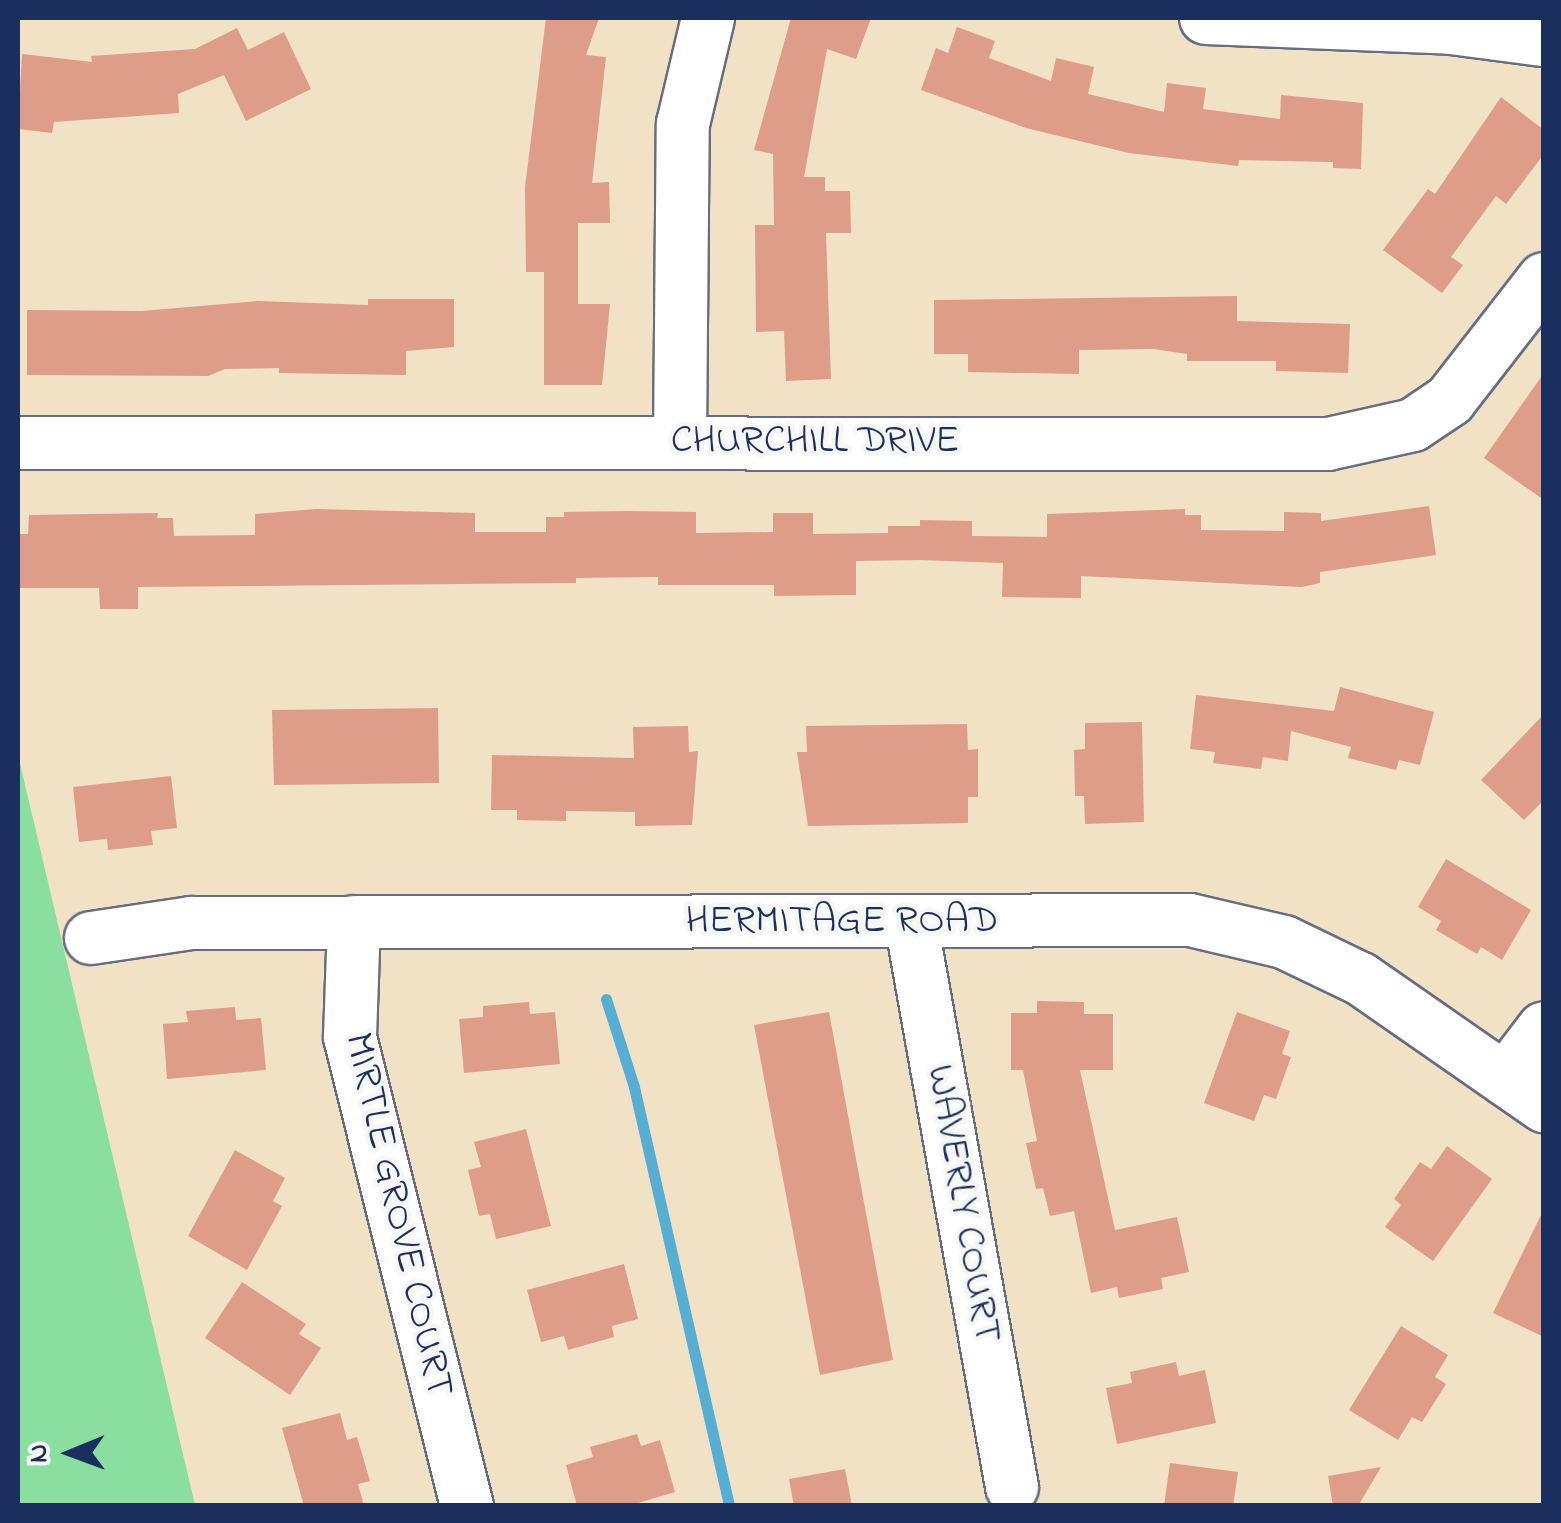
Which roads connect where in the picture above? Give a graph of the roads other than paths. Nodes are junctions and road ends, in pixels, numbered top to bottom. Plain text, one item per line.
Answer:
1 (708, 18) edge
2 (1206, 18) edge
3 (1544, 40) edge
4 (1537, 301) edge
5 (680, 441) junction
6 (18, 443) edge
7 (354, 922) junction
8 (911, 922) junction
9 (91, 938) dead end
10 (1544, 1028) edge
11 (1524, 1092) edge
12 (1012, 1486) dead end
13 (467, 1506) edge

1 - 5 street
2 - 3 street
4 - 5 street, CHURCHILL DRIVE
5 - 6 street, CHURCHILL DRIVE
7 - 8 street, HERMITAGE ROAD
7 - 9 street, HERMITAGE ROAD
7 - 13 street, MIRTLE GROVE COURT
8 - 11 street, HERMITAGE ROAD
8 - 12 street, WAVERLY COURT
10 - 11 street

